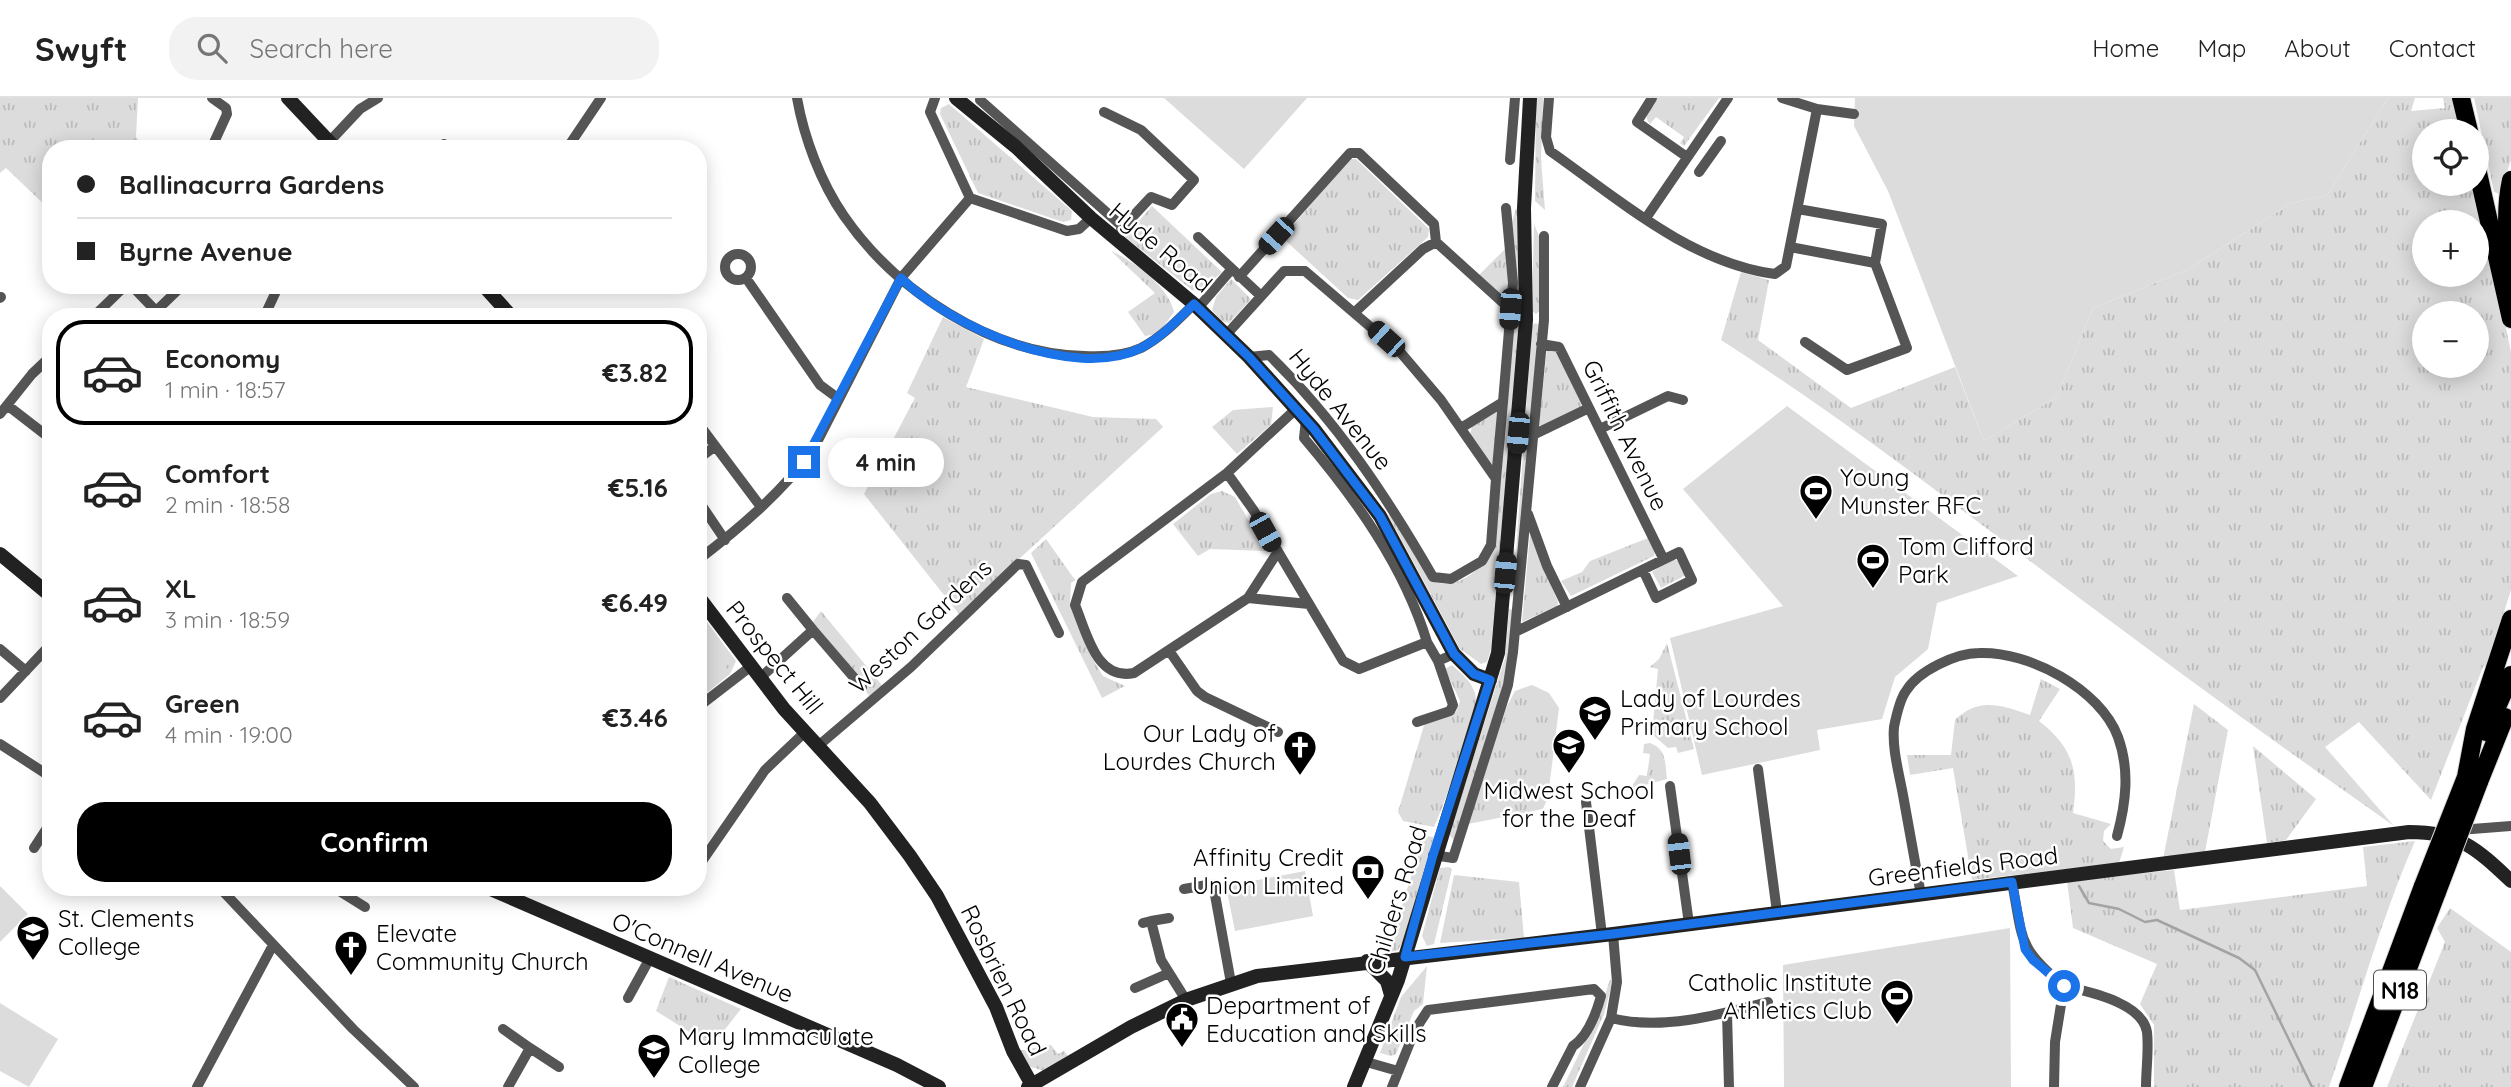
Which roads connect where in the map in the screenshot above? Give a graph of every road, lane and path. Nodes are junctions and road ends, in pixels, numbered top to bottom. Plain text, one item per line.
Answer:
1 (212, 98) edge
2 (288, 98) edge
3 (378, 98) edge
4 (601, 98) edge
5 (797, 98) edge
6 (934, 98) edge
7 (956, 98) edge
8 (1515, 98) edge
9 (1530, 98) edge
10 (1549, 98) edge
11 (1651, 98) edge
12 (1728, 98) edge
13 (1782, 98) edge
14 (2462, 98) edge
15 (978, 103) edge
16 (1817, 109) junction
17 (1104, 112) dead end
18 (1854, 114) dead end
19 (2466, 119) edge
20 (215, 140) edge
21 (327, 140) edge
22 (336, 140) edge
23 (573, 140) edge
24 (1721, 141) dead end
25 (1696, 145) junction
26 (1711, 155) junction
27 (1687, 157) junction
28 (1510, 160) dead end
29 (1699, 172) dead end
30 (2511, 180) edge
31 (2483, 196) edge
32 (970, 198) junction
33 (1506, 208) dead end
34 (1797, 209) junction
35 (1091, 218) junction
36 (1646, 218) junction
37 (1119, 232) junction
38 (1544, 236) dead end
39 (1198, 237) dead end
40 (1436, 242) junction
41 (1790, 247) junction
42 (1875, 263) junction
43 (1235, 273) junction
44 (2511, 275) edge
45 (746, 278) dead end
46 (901, 278) junction
47 (119, 294) edge
48 (137, 294) edge
49 (174, 294) edge
50 (491, 294) edge
51 (1261, 296) junction
52 (1196, 306) junction
53 (103, 308) edge
54 (149, 308) edge
55 (160, 308) edge
56 (504, 308) edge
57 (1510, 309) junction
58 (1355, 312) junction
59 (2511, 319) edge
60 (1526, 320) junction
61 (1544, 320) junction
62 (1227, 334) junction
63 (1805, 342) dead end
64 (1542, 344) junction
65 (1249, 357) junction
66 (42, 368) edge
67 (1292, 377) junction
68 (1278, 389) junction
69 (839, 399) junction
70 (1683, 400) dead end
71 (1503, 402) junction
72 (7, 405) junction
73 (1589, 408) junction
74 (0, 414) edge
75 (1326, 417) junction
76 (1305, 419) junction
77 (1461, 428) junction
78 (1600, 429) junction
79 (42, 432) edge
80 (1533, 435) junction
81 (707, 436) edge
82 (714, 447) junction
83 (707, 452) edge
84 (1227, 473) junction
85 (1496, 479) junction
86 (761, 507) junction
87 (1526, 510) junction
88 (707, 513) edge
89 (1380, 515) junction
90 (725, 540) junction
91 (1277, 552) junction
92 (707, 553) edge
93 (0, 554) edge
94 (1664, 558) junction
95 (1643, 570) junction
96 (42, 589) edge
97 (787, 598) dead end
98 (1248, 598) junction
99 (1502, 601) junction
100 (1518, 602) junction
101 (1309, 604) junction
102 (1567, 607) junction
103 (707, 608) edge
104 (2511, 619) edge
105 (1440, 625) junction
106 (813, 630) junction
107 (1515, 632) junction
108 (1059, 634) dead end
109 (1426, 637) junction
110 (0, 649) edge
111 (1170, 652) junction
112 (42, 654) edge
113 (1454, 654) junction
114 (1438, 661) junction
115 (26, 671) junction
116 (755, 672) junction
117 (2511, 675) edge
118 (1490, 680) junction
119 (862, 687) dead end
120 (0, 698) edge
121 (707, 701) edge
122 (2511, 701) edge
123 (1417, 722) dead end
124 (805, 732) junction
125 (1278, 732) dead end
126 (0, 744) edge
127 (818, 746) junction
128 (1758, 769) dead end
129 (42, 772) edge
130 (2472, 779) junction
131 (1670, 786) dead end
132 (1586, 802) dead end
133 (2511, 825) edge
134 (2431, 832) junction
135 (42, 836) edge
136 (2117, 836) dead end
137 (34, 848) dead end
138 (707, 854) edge
139 (1433, 855) junction
140 (2511, 881) edge
141 (2012, 882) junction
142 (1184, 889) dead end
143 (1920, 895) junction
144 (227, 896) edge
145 (348, 896) edge
146 (507, 896) edge
147 (365, 907) dead end
148 (1777, 912) junction
149 (1169, 918) dead end
150 (1689, 924) junction
151 (1607, 935) junction
152 (273, 945) junction
153 (1405, 957) junction
154 (650, 958) junction
155 (1367, 961) junction
156 (1169, 973) junction
157 (1231, 983) junction
158 (2064, 986) junction
159 (1135, 988) dead end
160 (1391, 995) junction
161 (628, 998) dead end
162 (1186, 1000) junction
163 (1768, 1002) dead end
164 (1727, 1013) junction
165 (1611, 1017) junction
166 (503, 1029) dead end
167 (530, 1048) junction
168 (1363, 1061) junction
169 (559, 1067) dead end
170 (1398, 1072) junction
171 (2355, 1083) edge
172 (1030, 1086) edge
173 (197, 1087) edge
174 (414, 1087) edge
175 (508, 1087) edge
176 (939, 1087) edge
177 (1354, 1087) edge
178 (1392, 1087) edge
179 (1552, 1087) edge
180 (1580, 1087) edge
181 (1729, 1087) edge
182 (2054, 1087) edge
183 (2146, 1087) edge

1 - 20 street
2 - 21 street
3 - 22 street
4 - 23 street
5 - 46 street
6 - 32 street
7 - 15 street, Hyde Road
8 - 28 street
9 - 60 street, Childers Road
10 - 36 street
11 - 27 street
12 - 25 street
13 - 16 street
14 - 19 highway
15 - 35 street, Hyde Road
15 - 37 street
16 - 18 street
16 - 34 street
17 - 37 street
24 - 26 street
25 - 26 street
25 - 27 street
26 - 29 street
27 - 36 street
30 - 44 highway
31 - 59 highway
32 - 35 street
32 - 46 street
33 - 57 street
34 - 41 street
34 - 42 street
35 - 37 street, Hyde Road
36 - 41 street
37 - 52 street, Hyde Road
38 - 61 street
39 - 43 street
40 - 43 street
40 - 57 street
40 - 58 street
41 - 42 street
42 - 63 street
43 - 51 street
43 - 52 street
45 - 69 street
46 - 52 street
46 - 69 street
47 - 53 street
48 - 54 street
49 - 55 street
50 - 56 street
51 - 58 street
51 - 62 street
52 - 62 street, Hyde Road
57 - 71 street
58 - 77 street
60 - 61 street
60 - 99 street, Childers Road
61 - 64 street
62 - 65 street, Hyde Road
64 - 73 street, Griffith Avenue
64 - 80 street
65 - 67 street, Hyde Avenue
65 - 68 street, Hyde Road
66 - 72 street
67 - 68 street
67 - 75 street, Hyde Avenue
68 - 76 street, Hyde Road
69 - 86 street
70 - 78 street
71 - 77 street
71 - 85 street
72 - 74 street
72 - 79 street
73 - 78 street, Griffith Avenue
73 - 80 street
75 - 76 street
75 - 89 street, Hyde Avenue
76 - 84 street
76 - 89 street, Hyde Road
77 - 85 street
78 - 94 street, Griffith Avenue
80 - 87 street
81 - 82 street
82 - 83 street
82 - 86 street
84 - 91 street
84 - 111 street
85 - 89 street, Hyde Avenue
86 - 90 street
87 - 100 street
87 - 102 street
88 - 90 street
89 - 105 street, Hyde Road
89 - 109 street
90 - 92 street
91 - 98 street
91 - 101 street
93 - 96 street
94 - 95 street
94 - 95 street
95 - 102 street
97 - 106 street
98 - 101 street
98 - 111 street
99 - 100 street
99 - 118 street, Childers Road
100 - 107 street
101 - 109 street
102 - 107 street
103 - 116 street, Prospect Hill
104 - 130 highway
105 - 109 street
105 - 113 street, Hyde Road
106 - 116 street
106 - 119 street
107 - 139 street
108 - 127 street, Weston Gardens
109 - 114 street
110 - 115 street
111 - 125 street
112 - 115 street
113 - 114 street
113 - 118 street, Hyde Road
114 - 123 street
115 - 120 street
116 - 121 street
116 - 124 street, Prospect Hill
117 - 130 highway
118 - 139 street, Childers Road
122 - 130 highway, N18
124 - 127 street, Prospect Hill
124 - 138 street
126 - 129 street
127 - 172 street, Rosbrien Road
128 - 148 street
130 - 171 highway, N18, bridge
131 - 150 street
132 - 151 street
133 - 134 street
134 - 140 street, Greenfields Road
134 - 141 street, Greenfields Road
135 - 137 street
136 - 143 street
139 - 153 street, Childers Road
141 - 143 street, Greenfields Road
141 - 158 street
142 - 157 street
143 - 148 street, Greenfields Road
144 - 152 street
145 - 147 street
146 - 154 street, O'Connell Avenue
148 - 150 street, Greenfields Road
149 - 156 street
150 - 151 street, Greenfields Road
151 - 153 street, Greenfields Road
151 - 165 street
152 - 173 street
152 - 174 street
153 - 155 street, Rosbrien Road
153 - 160 street, Childers Road
154 - 161 street
154 - 176 street, O'Connell Avenue
155 - 157 street, Rosbrien Road
155 - 160 street
156 - 159 street
156 - 162 street
157 - 162 street, Rosbrien Road
158 - 182 street
158 - 183 street
160 - 168 street, Childers Road
162 - 172 street, Rosbrien Road
163 - 164 street
164 - 165 street
164 - 181 street
165 - 180 street
166 - 167 street
167 - 169 street
167 - 175 street
168 - 170 street
168 - 177 street, Childers Road
170 - 178 street
170 - 179 street

